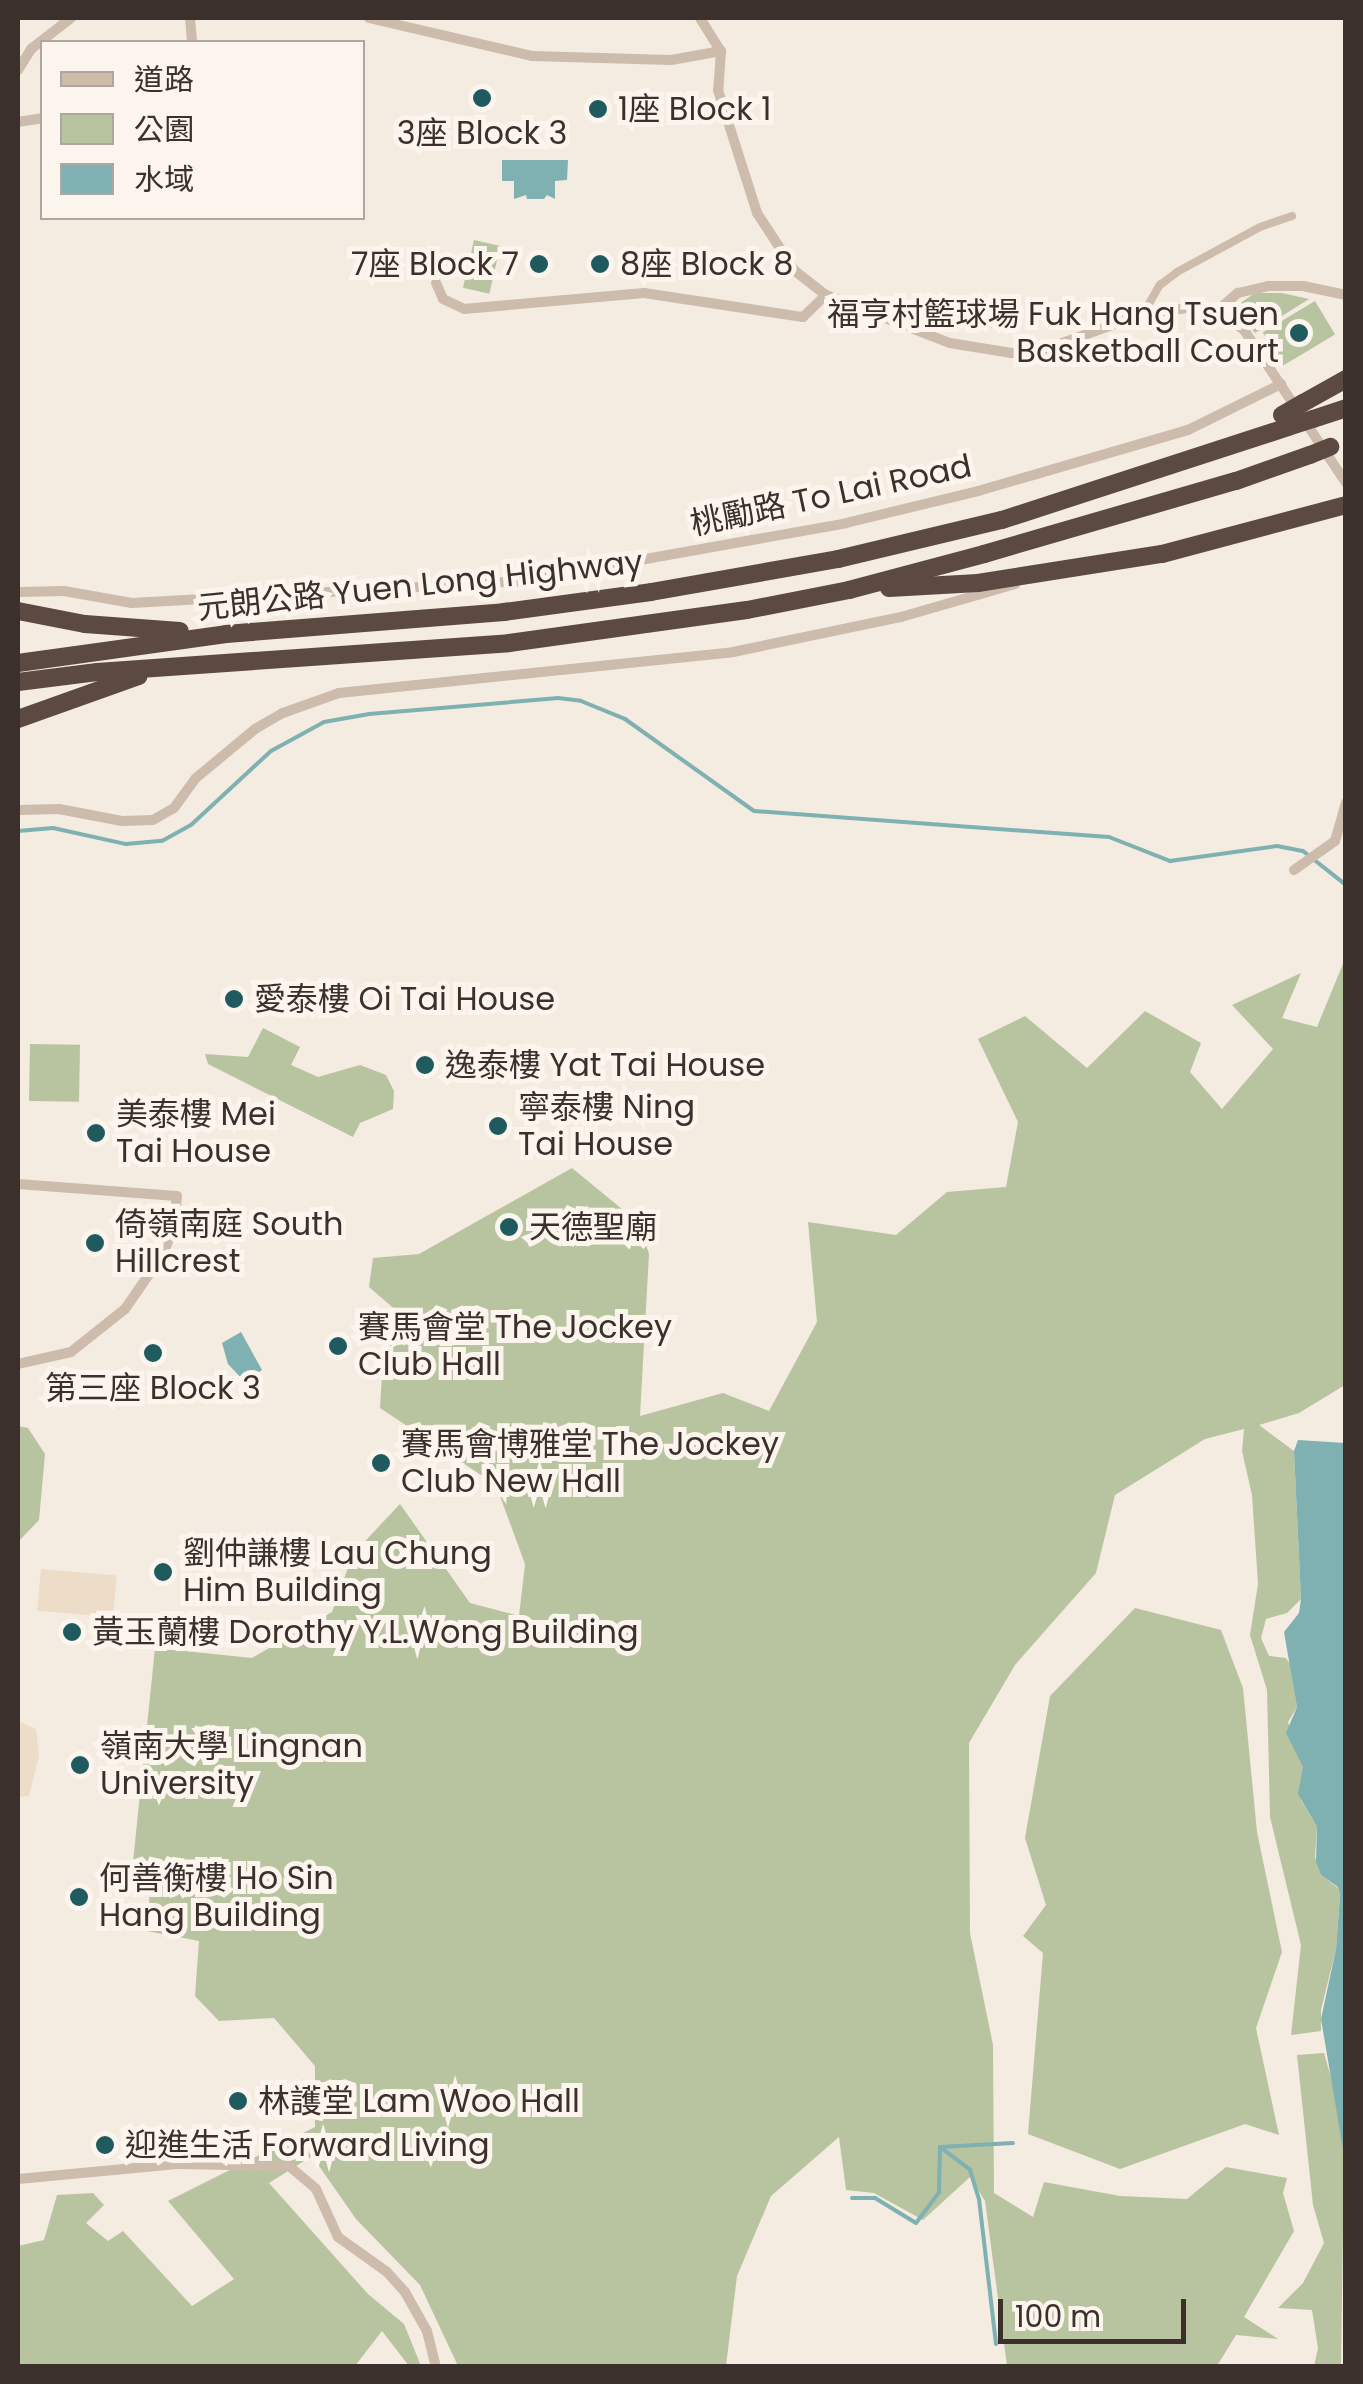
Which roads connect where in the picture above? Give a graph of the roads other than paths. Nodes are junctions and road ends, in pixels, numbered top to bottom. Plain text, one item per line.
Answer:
1 (71, 18) edge
2 (369, 18) edge
3 (700, 18) edge
4 (44, 40) edge
5 (40, 43) edge
6 (721, 51) junction
7 (18, 70) edge
8 (1292, 216) dead end
9 (436, 283) dead end
10 (826, 295) junction
11 (1346, 296) edge
12 (1216, 312) junction
13 (1143, 314) junction
14 (1342, 381) edge
15 (1281, 384) junction
16 (1346, 408) edge
17 (1308, 411) junction
18 (1338, 444) edge
19 (1346, 483) edge
20 (1346, 505) edge
21 (1044, 574) dead end
22 (848, 590) junction
23 (18, 592) edge
24 (18, 611) edge
25 (226, 634) junction
26 (18, 663) edge
27 (157, 670) junction
28 (18, 682) edge
29 (18, 720) edge
30 (1346, 803) edge
31 (18, 810) edge
32 (1294, 870) dead end
33 (18, 1184) edge
34 (18, 1364) edge
35 (18, 2179) edge
36 (436, 2366) edge

1 - 4 street
2 - 6 street
3 - 6 street
5 - 7 street
6 - 10 street
8 - 13 street
9 - 10 street
10 - 13 street
11 - 12 street
12 - 13 street
12 - 15 street
14 - 17 highway
15 - 19 street
15 - 23 street, 桃勵路 To Lai Road
16 - 17 highway
17 - 25 highway, 元朗公路 Yuen Long Highway, bridge
18 - 22 highway, 元朗公路 Yuen Long Highway, bridge
20 - 22 highway
21 - 31 street
22 - 27 highway, 元朗公路 Yuen Long Highway
24 - 25 highway
25 - 26 highway, 元朗公路 Yuen Long Highway
27 - 28 highway, 元朗公路 Yuen Long Highway
27 - 29 highway
30 - 32 street
33 - 34 street
35 - 36 street

